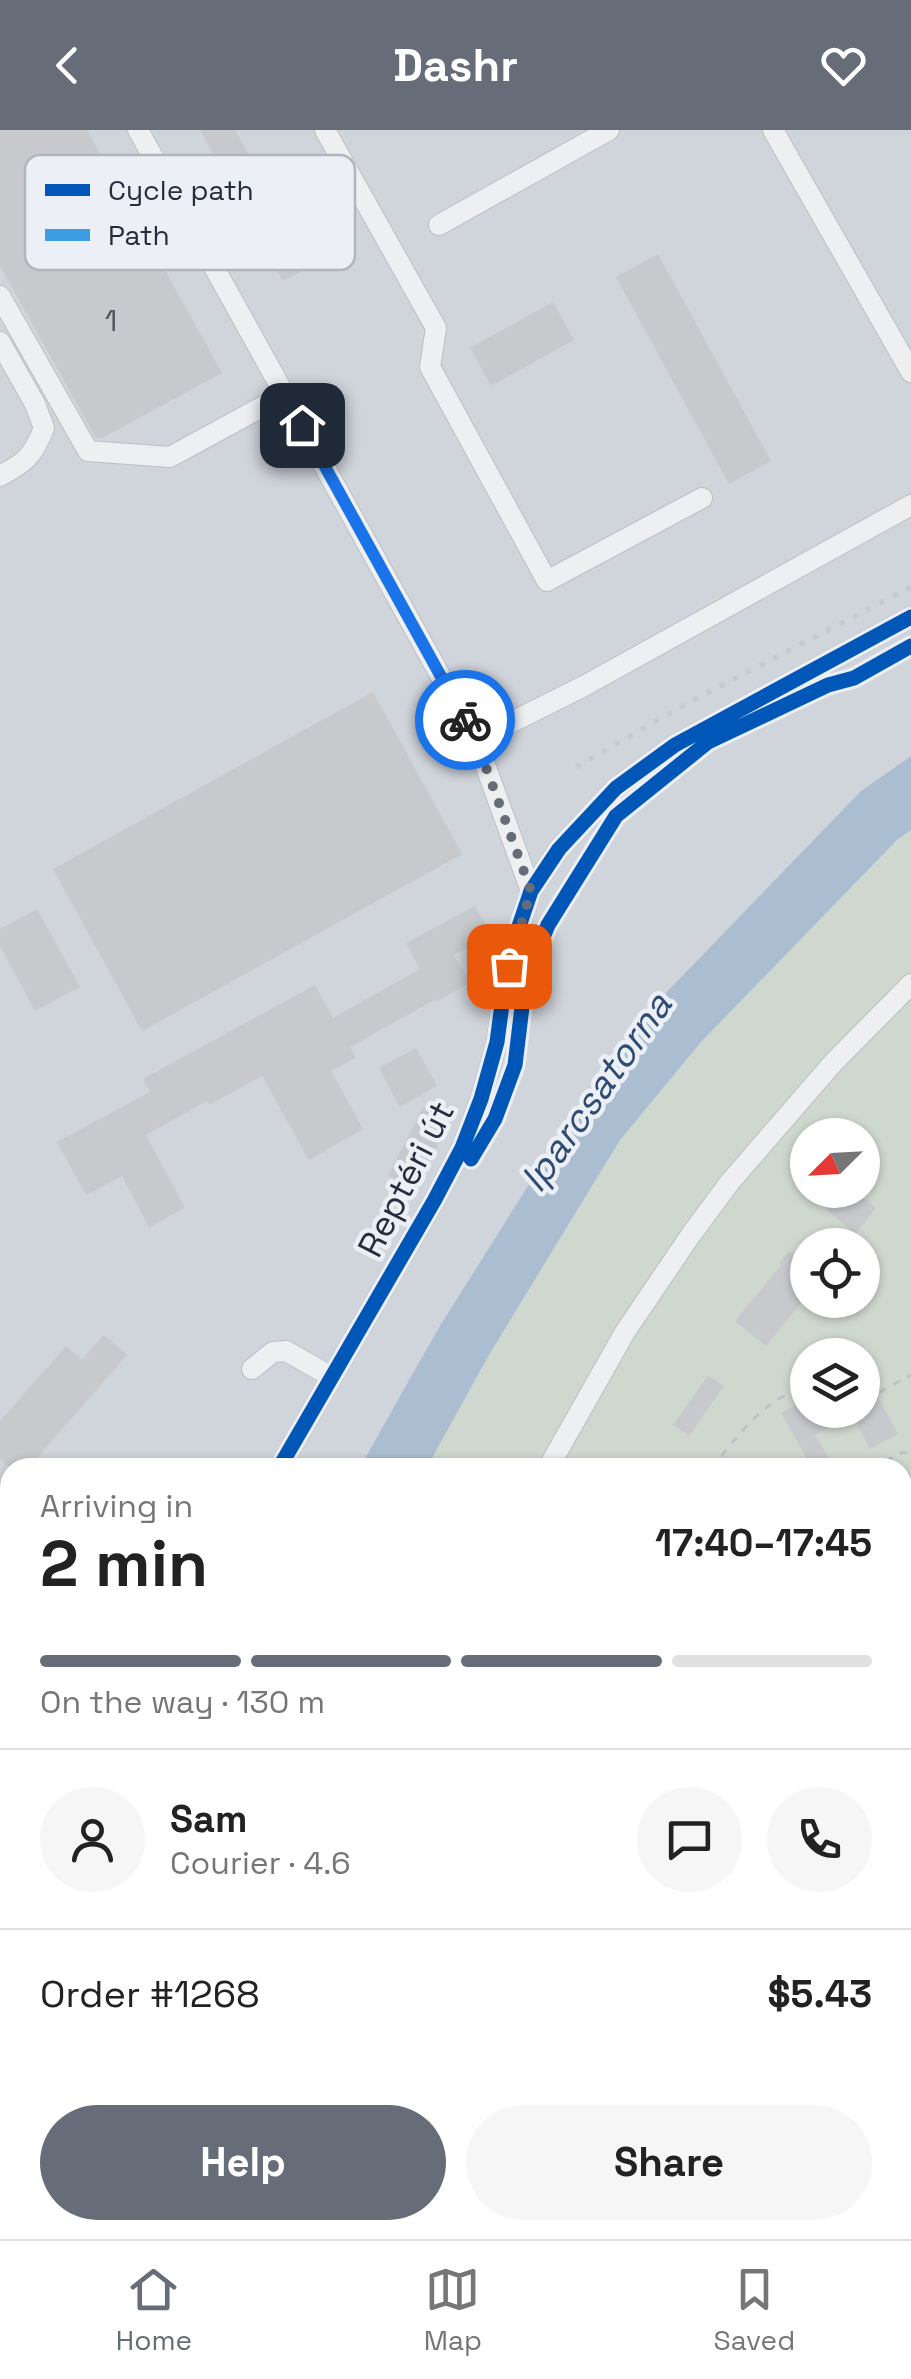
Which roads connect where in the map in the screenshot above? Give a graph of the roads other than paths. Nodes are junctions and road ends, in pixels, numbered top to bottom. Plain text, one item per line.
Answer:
1 (138, 130) edge
2 (325, 130) edge
3 (610, 130) edge
4 (773, 130) edge
5 (152, 155) edge
6 (339, 155) edge
7 (355, 184) edge
8 (438, 226) dead end
9 (215, 270) edge
10 (0, 296) edge
11 (0, 342) edge
12 (911, 372) edge
13 (284, 395) junction
14 (0, 476) edge
15 (702, 498) dead end
16 (911, 506) edge
17 (911, 617) edge
18 (476, 740) junction
19 (531, 891) junction
20 (911, 984) edge
21 (252, 1369) dead end
22 (332, 1376) junction
23 (285, 1458) edge
24 (554, 1458) edge

1 - 5 street
2 - 6 street
3 - 8 street
4 - 12 street
7 - 15 street
9 - 13 street
10 - 13 street
11 - 14 street
13 - 18 street
16 - 18 street
17 - 19 street, Reptéri út
18 - 19 street
19 - 22 street, Reptéri út
20 - 24 street
21 - 22 street
22 - 23 street, Reptéri út

